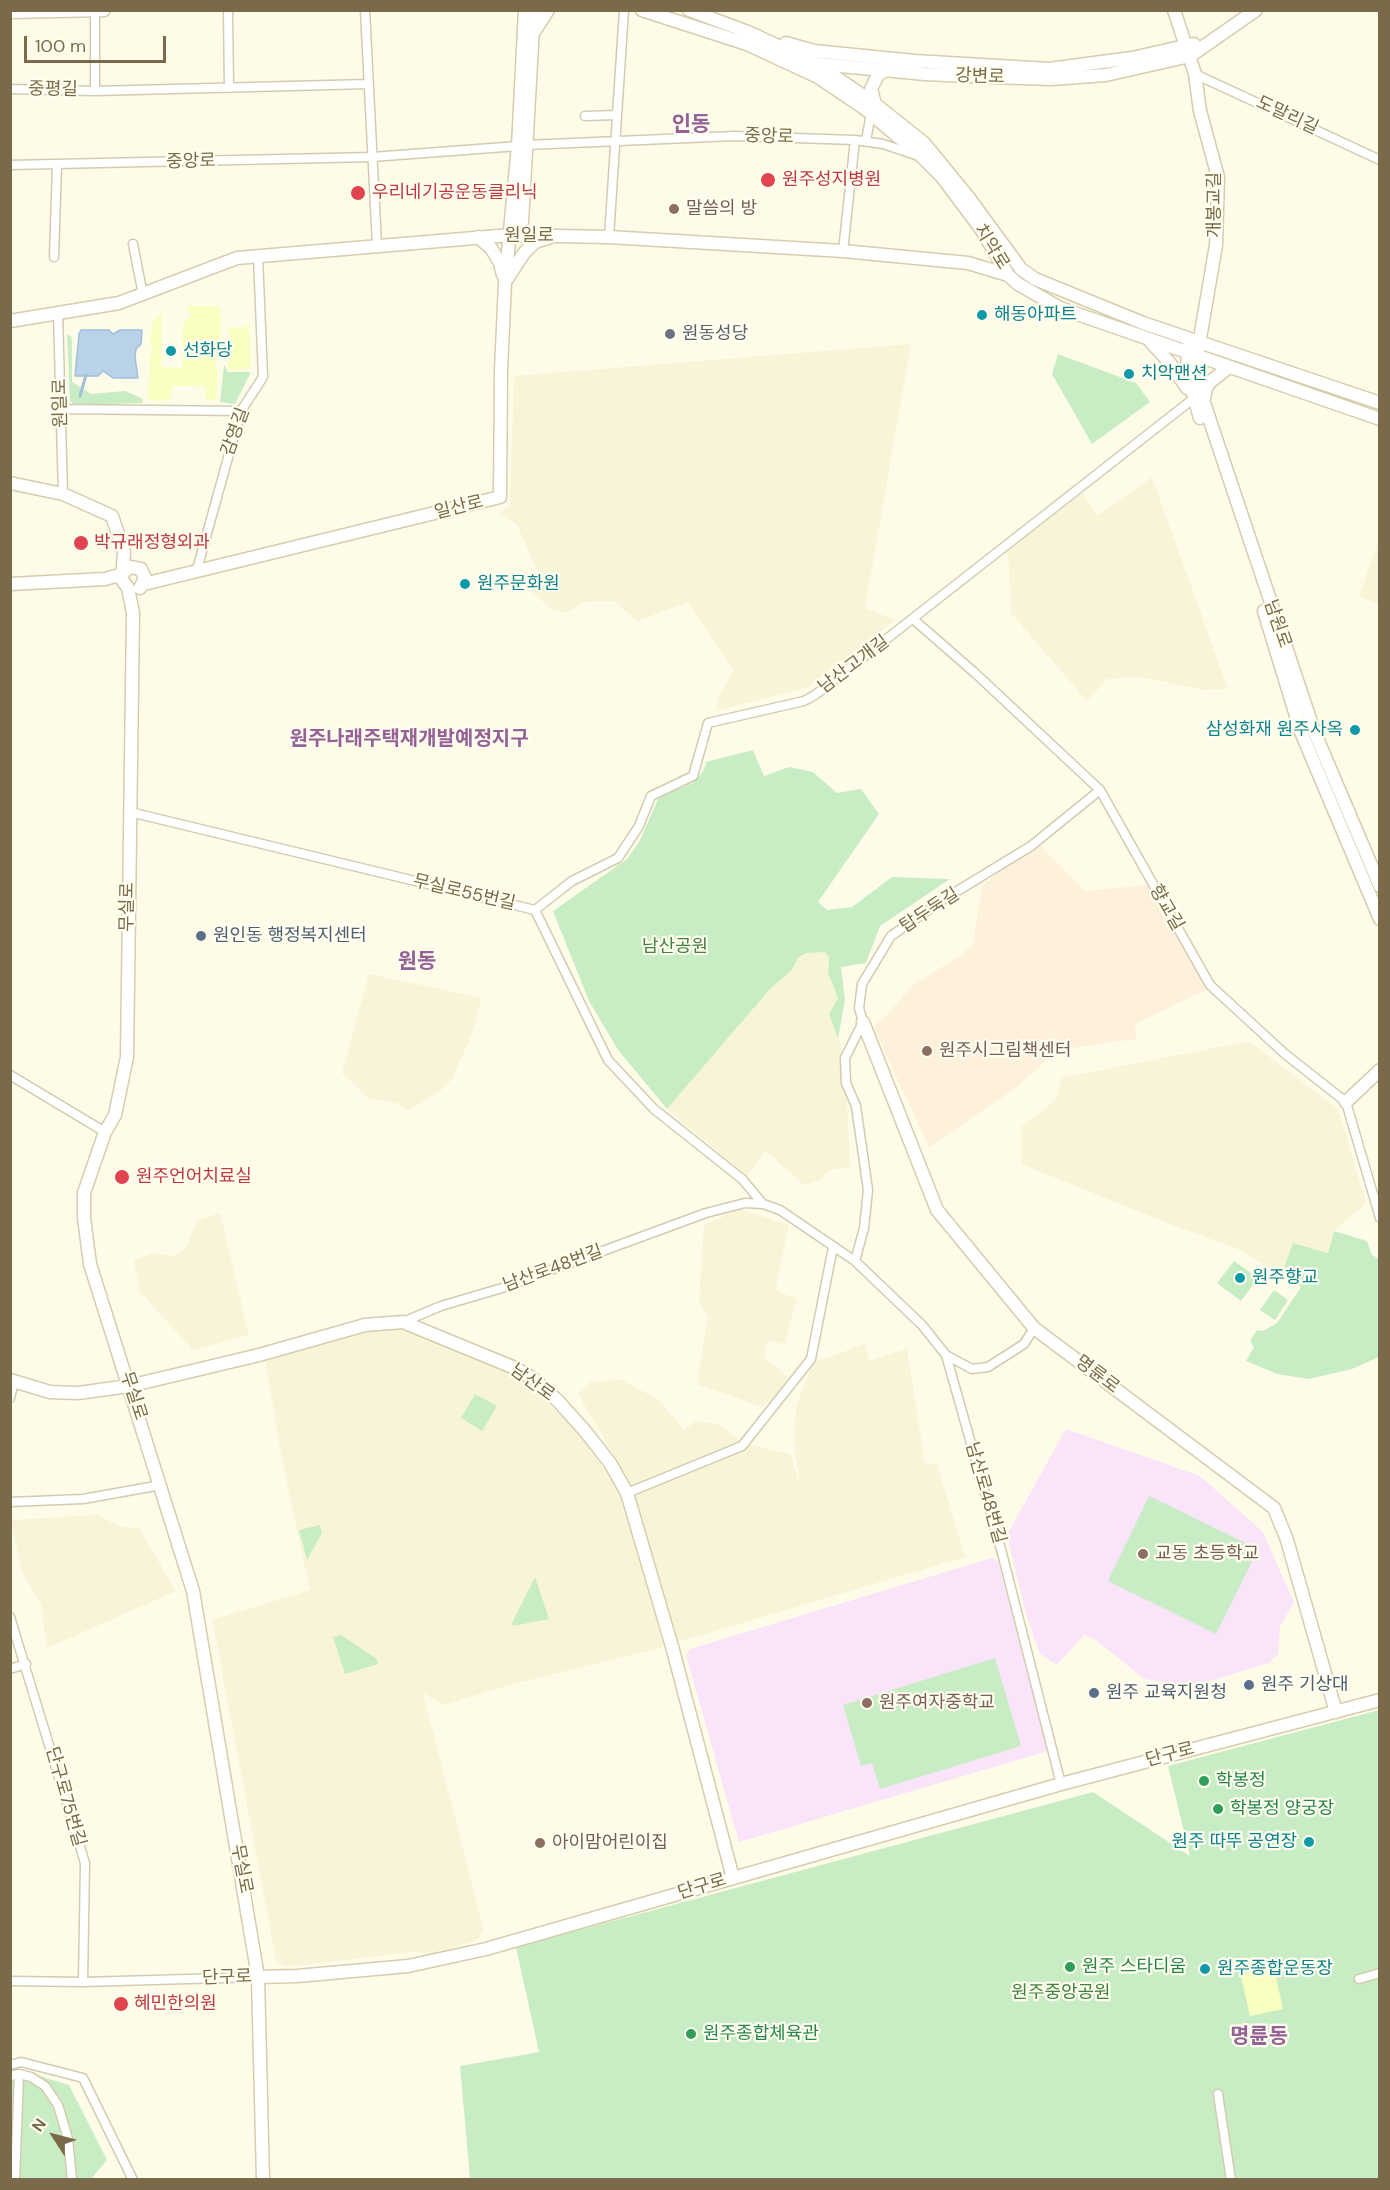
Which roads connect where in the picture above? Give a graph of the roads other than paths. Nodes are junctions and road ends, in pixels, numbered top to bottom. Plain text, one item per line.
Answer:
1 (104, 10) edge
2 (228, 10) edge
3 (365, 10) edge
4 (525, 10) edge
5 (534, 10) edge
6 (548, 10) edge
7 (624, 10) edge
8 (642, 10) edge
9 (689, 10) edge
10 (1174, 10) edge
11 (1256, 10) edge
12 (95, 11) edge
13 (10, 12) edge
14 (534, 33) junction
15 (748, 38) junction
16 (1188, 51) junction
17 (814, 63) junction
18 (886, 70) junction
19 (1195, 74) junction
20 (368, 84) junction
21 (229, 87) junction
22 (10, 89) edge
23 (95, 91) junction
24 (873, 108) junction
25 (617, 115) junction
26 (585, 116) dead end
27 (855, 140) junction
28 (866, 141) junction
29 (614, 143) junction
30 (522, 146) junction
31 (372, 157) junction
32 (922, 157) junction
33 (1380, 160) edge
34 (10, 165) edge
35 (57, 165) junction
36 (510, 234) junction
37 (554, 236) junction
38 (478, 237) junction
39 (609, 237) junction
40 (133, 244) dead end
41 (377, 245) junction
42 (843, 251) junction
43 (258, 256) junction
44 (54, 257) dead end
45 (1008, 275) junction
46 (505, 283) junction
47 (143, 295) junction
48 (58, 313) junction
49 (10, 321) edge
50 (1149, 340) junction
51 (1194, 340) junction
52 (1192, 354) junction
53 (1229, 367) junction
54 (1198, 401) junction
55 (1380, 402) edge
56 (62, 409) junction
57 (240, 411) junction
58 (1380, 419) edge
59 (10, 483) edge
60 (63, 494) junction
61 (124, 552) junction
62 (196, 573) junction
63 (142, 578) junction
64 (125, 579) junction
65 (10, 584) edge
66 (133, 613) junction
67 (913, 620) junction
68 (1100, 790) junction
69 (130, 812) junction
70 (1380, 886) edge
71 (535, 910) junction
72 (1380, 920) edge
73 (863, 1022) junction
74 (1380, 1070) edge
75 (10, 1075) edge
76 (1346, 1102) junction
77 (105, 1132) junction
78 (763, 1204) junction
79 (1380, 1218) edge
80 (833, 1247) junction
81 (855, 1261) junction
82 (403, 1322) junction
83 (1034, 1328) junction
84 (946, 1355) junction
85 (12, 1380) edge
86 (129, 1386) junction
87 (10, 1398) edge
88 (161, 1485) junction
89 (627, 1493) junction
90 (10, 1502) edge
91 (10, 1617) edge
92 (26, 1664) junction
93 (10, 1669) edge
94 (1380, 1700) edge
95 (1336, 1712) junction
96 (1061, 1784) junction
97 (733, 1878) junction
98 (1380, 1973) edge
99 (258, 1977) junction
100 (1359, 1979) dead end
101 (10, 1981) edge
102 (82, 1982) junction
103 (10, 2065) edge
104 (15, 2075) edge
105 (1218, 2094) dead end
106 (15, 2180) edge
107 (72, 2180) edge
108 (133, 2180) edge
109 (263, 2180) edge
110 (1231, 2180) edge

1 - 12 street
2 - 21 street
3 - 20 street
4 - 30 street
5 - 14 street
6 - 14 street
7 - 25 street
8 - 15 street, 치악로
9 - 15 street, 치악로
10 - 16 street, 개봉교길
11 - 16 street, 강변로
12 - 13 street
12 - 23 street
14 - 30 street
15 - 16 street, 강변로
15 - 17 street, 치악로
15 - 24 street, 치악로
16 - 18 street, 강변로
16 - 19 street, 개봉교길
17 - 18 street, 강변로
17 - 24 street, 치악로
18 - 24 street
19 - 33 street, 도말리길
19 - 51 street, 개봉교길
20 - 21 street
20 - 31 street
21 - 23 street
22 - 23 street, 중평길
24 - 28 street
24 - 32 street, 치악로
24 - 51 street, 치악로
25 - 26 street
25 - 29 street
27 - 28 street, 중앙로
27 - 29 street, 중앙로
27 - 42 street
28 - 32 street, 중앙로
29 - 30 street, 중앙로
29 - 39 street
30 - 31 street, 중앙로
30 - 36 street, 일산로
31 - 35 street, 중앙로
31 - 41 street
32 - 45 street, 치악로
34 - 35 street, 중앙로
35 - 44 street
36 - 37 street, 원일로
36 - 38 street, 원일로
36 - 46 street, 일산로
37 - 39 street, 원일로
37 - 46 street
38 - 41 street, 원일로
38 - 46 street
39 - 42 street, 원일로
40 - 47 street
41 - 43 street, 원일로
42 - 45 street, 원일로
43 - 47 street, 원일로
43 - 57 street, 감영길
45 - 50 street, 치악로
46 - 62 street, 일산로
47 - 48 street, 원일로
48 - 49 street, 원일로
48 - 56 street, 원일로
50 - 52 street, 치악로
50 - 54 street
51 - 52 street, 개봉교길
51 - 55 street, 치악로
52 - 53 street, 치악로
52 - 54 street, 남원로
53 - 54 street
53 - 58 street, 치악로
54 - 67 street, 남산고개길
54 - 70 street, 남원로
54 - 72 street, 남원로
56 - 57 street
56 - 60 street, 원일로
57 - 62 street, 감영길
59 - 60 street
60 - 61 street
61 - 63 street
61 - 64 street
62 - 63 street, 일산로
63 - 64 street
63 - 64 street
63 - 66 street
64 - 65 street
64 - 66 street
66 - 69 street, 무실로
67 - 68 street, 향교길
67 - 71 street, 남산고개길
68 - 73 street, 탑두둑길
68 - 76 street, 향교길
69 - 71 street, 무실로55번길
69 - 77 street, 무실로
71 - 78 street, 무실로55번길
73 - 81 street
73 - 83 street, 명륜로
74 - 76 street
75 - 77 street
76 - 79 street
77 - 86 street, 무실로
78 - 80 street, 남산로48번길
78 - 82 street, 남산로48번길
80 - 81 street, 남산로48번길
80 - 89 street
81 - 84 street, 남산로48번길
82 - 86 street, 남산로
82 - 89 street, 남산로
83 - 84 street
83 - 95 street, 명륜로
84 - 96 street, 남산로48번길
85 - 86 street, 남산로
85 - 87 street
86 - 88 street, 무실로
88 - 90 street
88 - 99 street, 무실로
89 - 97 street, 남산로
91 - 92 street, 단구로75번길
92 - 93 street
92 - 102 street, 단구로75번길
94 - 95 street, 단구로
95 - 96 street, 단구로
96 - 97 street, 단구로
97 - 99 street, 단구로
98 - 100 street
99 - 102 street, 단구로
99 - 109 street, 무실로
101 - 102 street, 단구로
103 - 108 street
104 - 106 street
104 - 107 street
105 - 110 street

